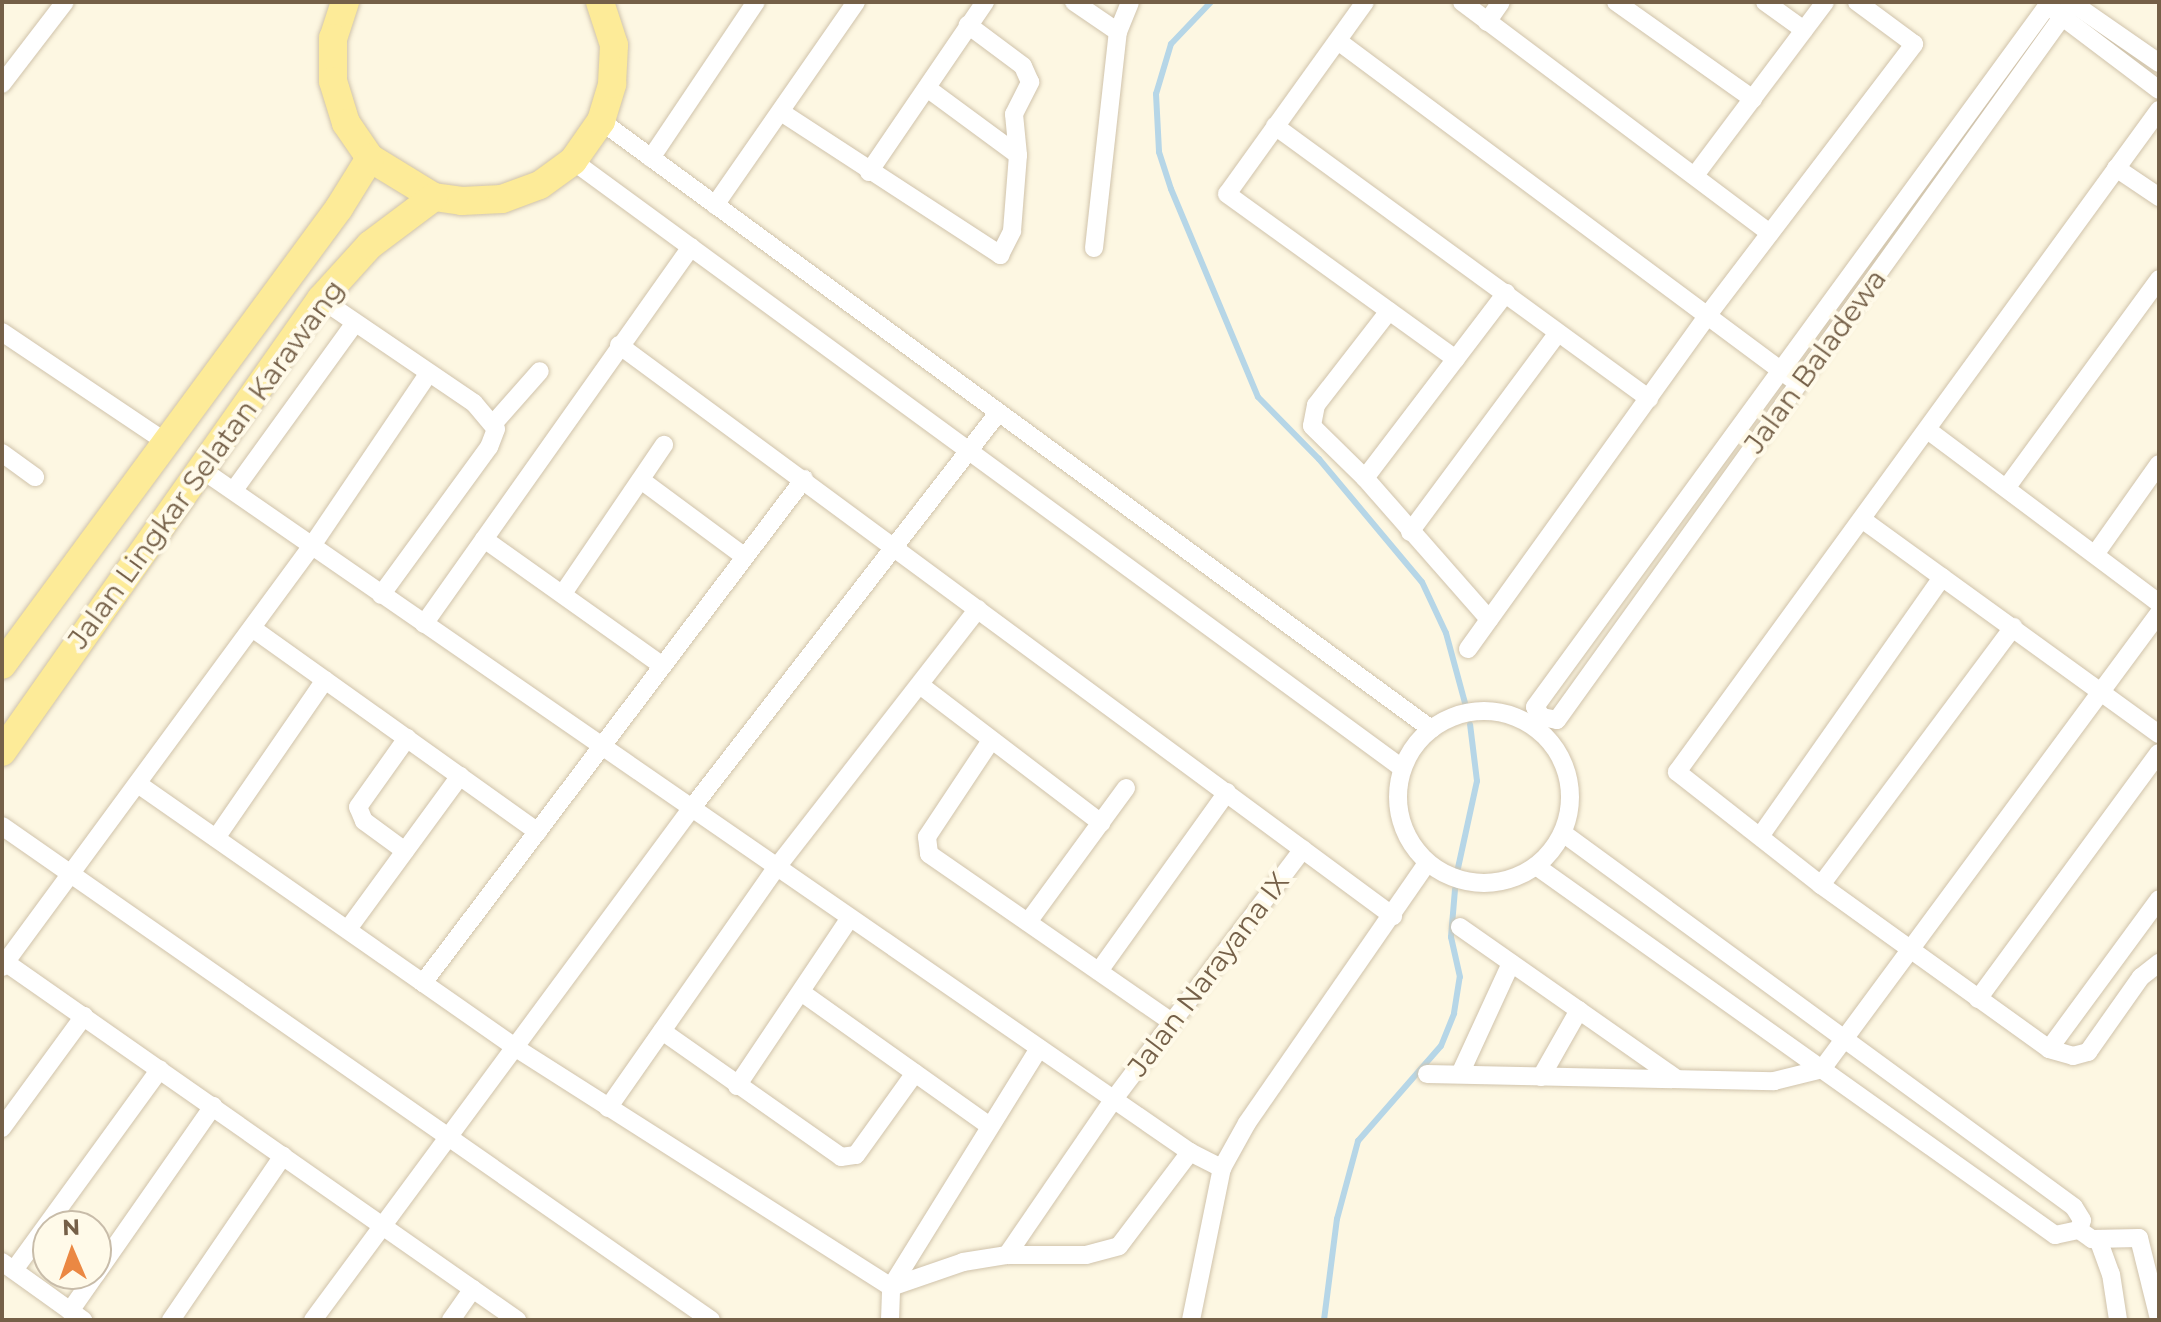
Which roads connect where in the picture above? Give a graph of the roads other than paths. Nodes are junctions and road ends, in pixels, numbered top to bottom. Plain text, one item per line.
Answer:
1 (65, 2) edge
2 (345, 2) edge
3 (600, 2) edge
4 (756, 2) edge
5 (856, 2) edge
6 (985, 2) edge
7 (1074, 2) edge
8 (1130, 2) edge
9 (1365, 2) edge
10 (1462, 2) edge
11 (1501, 2) edge
12 (1618, 2) edge
13 (1765, 2) edge
14 (1825, 2) edge
15 (1857, 2) edge
16 (2047, 3) edge
17 (2070, 6) edge
18 (1487, 22) junction
19 (968, 25) junction
20 (1804, 30) junction
21 (1118, 32) junction
22 (1338, 41) junction
23 (2159, 63) edge
24 (2, 84) edge
25 (927, 88) junction
26 (2159, 90) edge
27 (1753, 99) junction
28 (2159, 110) edge
29 (781, 112) junction
30 (601, 121) junction
31 (1275, 126) junction
32 (1018, 155) junction
33 (370, 158) junction
34 (651, 158) junction
35 (573, 161) junction
36 (2116, 168) junction
37 (869, 172) junction
38 (1696, 174) junction
39 (434, 197) junction
40 (2159, 197) edge
41 (715, 205) junction
42 (1770, 233) junction
43 (691, 247) junction
44 (1094, 248) dead end
45 (2159, 279) edge
46 (1506, 293) junction
47 (321, 299) junction
48 (1389, 311) junction
49 (1707, 316) junction
50 (355, 323) junction
51 (2, 332) edge
52 (1558, 333) junction
53 (619, 345) junction
54 (1456, 359) junction
55 (540, 371) dead end
56 (1782, 372) junction
57 (429, 373) junction
58 (1798, 383) junction
59 (1649, 399) junction
60 (998, 413) junction
61 (494, 423) junction
62 (1929, 431) junction
63 (166, 442) junction
64 (664, 445) dead end
65 (970, 452) junction
66 (2, 453) edge
67 (2159, 464) edge
68 (201, 469) junction
69 (35, 477) dead end
70 (1365, 478) junction
71 (804, 479) junction
72 (641, 480) junction
73 (2007, 487) junction
74 (234, 490) junction
75 (1863, 520) junction
76 (1410, 532) junction
77 (484, 539) junction
78 (311, 547) junction
79 (895, 547) junction
80 (2096, 553) junction
81 (745, 557) junction
82 (1942, 577) junction
83 (564, 592) junction
84 (381, 595) junction
85 (2159, 603) edge
86 (978, 609) junction
87 (2159, 613) edge
88 (1489, 619) junction
89 (424, 624) junction
90 (2013, 627) junction
91 (252, 628) junction
92 (1468, 649) dead end
93 (2, 665) edge
94 (663, 666) junction
95 (325, 680) junction
96 (920, 685) junction
97 (2100, 692) junction
98 (1431, 729) junction
99 (2159, 734) edge
100 (407, 738) junction
101 (990, 742) junction
102 (601, 747) junction
103 (2, 752) edge
104 (2159, 753) edge
105 (1402, 768) junction
106 (460, 776) junction
107 (138, 784) junction
108 (1126, 788) dead end
109 (1227, 792) junction
110 (691, 809) junction
111 (1101, 823) junction
112 (2, 826) edge
113 (538, 832) junction
114 (1563, 833) junction
115 (1761, 835) junction
116 (216, 838) junction
117 (1303, 849) junction
118 (405, 851) junction
119 (1427, 863) junction
120 (1536, 866) junction
121 (777, 867) junction
122 (69, 874) junction
123 (1821, 885) junction
124 (2159, 899) edge
125 (1393, 916) junction
126 (850, 918) junction
127 (1028, 922) junction
128 (1460, 927) dead end
129 (348, 929) junction
130 (1912, 953) junction
131 (1511, 963) junction
132 (2159, 963) edge
133 (4, 964) edge
134 (1099, 971) junction
135 (423, 983) junction
136 (801, 992) junction
137 (1978, 999) junction
138 (1579, 1010) junction
139 (84, 1016) junction
140 (1172, 1022) junction
141 (662, 1031) junction
142 (1850, 1038) junction
143 (516, 1048) junction
144 (1039, 1048) junction
145 (2049, 1049) junction
146 (160, 1069) junction
147 (1822, 1069) junction
148 (915, 1073) junction
149 (1427, 1074) dead end
150 (1460, 1074) junction
151 (1541, 1077) junction
152 (1677, 1079) junction
153 (737, 1086) junction
154 (1114, 1099) junction
155 (213, 1106) junction
156 (608, 1108) junction
157 (988, 1125) junction
158 (2, 1128) edge
159 (448, 1137) junction
160 (1190, 1152) junction
161 (283, 1156) junction
162 (1222, 1168) junction
163 (382, 1226) junction
164 (2079, 1230) junction
165 (2098, 1239) junction
166 (112, 1251) edge
167 (1007, 1255) junction
168 (8, 1266) edge
169 (891, 1287) junction
170 (473, 1289) junction
171 (89, 1290) edge
172 (77, 1315) edge
173 (2159, 1319) edge
174 (171, 1320) edge
175 (313, 1320) edge
176 (451, 1320) edge
177 (517, 1320) edge
178 (711, 1320) edge
179 (890, 1320) edge
180 (1191, 1320) edge
181 (2118, 1320) edge

1 - 24 street
2 - 33 main road
3 - 30 main road
4 - 34 street
5 - 29 street
6 - 19 street
7 - 21 street
8 - 21 street
9 - 22 street
10 - 18 street
11 - 18 street
12 - 27 street
13 - 20 street
14 - 20 street
15 - 42 street
16 - 17 street
16 - 56 street, Jalan Baladewa
17 - 23 street
17 - 26 street
17 - 58 street, Jalan Baladewa
18 - 38 street
19 - 25 street
19 - 32 street
20 - 27 street
21 - 44 street
22 - 31 street
22 - 49 street
25 - 32 street
25 - 37 street
27 - 38 street
28 - 36 street
29 - 37 street
29 - 41 street
30 - 34 street
30 - 35 main road
31 - 46 street
31 - 48 street
32 - 37 street
33 - 39 main road
33 - 63 main road, Jalan Lingkar Selatan Karawang
34 - 41 street
35 - 39 main road
35 - 43 street
36 - 40 street
36 - 62 street
38 - 42 street
39 - 47 main road, Jalan Lingkar Selatan Karawang
41 - 60 street
42 - 49 street
43 - 53 street
43 - 65 street
45 - 73 street
46 - 52 street
46 - 54 street
47 - 50 street
47 - 68 main road, Jalan Lingkar Selatan Karawang
48 - 54 street
48 - 70 street
49 - 56 street
49 - 59 street
50 - 57 street
50 - 74 street
51 - 63 street
52 - 59 street
52 - 76 street
53 - 71 street
53 - 77 street
54 - 70 street
55 - 61 street
56 - 58 street
56 - 58 street, Jalan Baladewa
57 - 61 street
57 - 78 street
59 - 88 street
60 - 65 street
60 - 98 street
61 - 84 street
62 - 73 street
62 - 75 street
63 - 93 main road, Jalan Lingkar Selatan Karawang
64 - 72 street
65 - 79 street
65 - 105 street
66 - 69 street
67 - 80 street
68 - 74 street
68 - 103 main road, Jalan Lingkar Selatan Karawang
70 - 76 street
71 - 79 street
71 - 81 street
72 - 81 street
72 - 83 street
73 - 80 street
74 - 78 street
75 - 82 street
75 - 115 street
76 - 88 street
77 - 83 street
77 - 89 street
78 - 84 street
78 - 91 street
79 - 86 street
79 - 110 street
80 - 85 street
81 - 94 street
82 - 90 street
82 - 115 street
83 - 94 street
84 - 89 street
86 - 96 street
86 - 109 street
87 - 97 street
88 - 92 street
89 - 102 street
90 - 97 street
90 - 123 street
91 - 95 street
91 - 107 street
94 - 102 street
95 - 100 street
95 - 116 street
96 - 101 street
96 - 121 street
97 - 99 street
97 - 130 street
98 - 105 street
98 - 114 street
100 - 106 street
100 - 118 street
101 - 111 street
101 - 127 street
102 - 110 street
102 - 113 street
104 - 137 street
105 - 119 street
106 - 113 street
106 - 118 street
107 - 116 street
107 - 122 street
108 - 111 street
109 - 117 street
109 - 134 street
110 - 121 street
110 - 143 street
111 - 127 street
112 - 122 street
113 - 135 street
114 - 120 street
114 - 142 street
115 - 123 street
116 - 129 street
117 - 125 street
117 - 140 street, Jalan Narayana IX
118 - 129 street
119 - 120 street
119 - 125 street
120 - 147 street
121 - 126 street
121 - 141 street
122 - 133 street
122 - 159 street
123 - 130 street
124 - 145 street
125 - 162 street
126 - 136 street
126 - 144 street
127 - 134 street
128 - 131 street
129 - 135 street
130 - 137 street
130 - 142 street
131 - 138 street
131 - 150 street
132 - 145 street
133 - 139 street
134 - 140 street
135 - 143 street
136 - 148 street
136 - 153 street
137 - 145 street
138 - 151 street
138 - 152 street
139 - 146 street
139 - 158 street
140 - 154 street, Jalan Narayana IX
141 - 153 street
141 - 156 street
142 - 147 street
142 - 164 street
143 - 156 street
143 - 159 street
144 - 154 street
144 - 157 street
146 - 155 street
146 - 168 street
147 - 152 street
147 - 164 street
148 - 153 street
148 - 157 street
149 - 150 street
150 - 151 street
151 - 152 street
154 - 160 street
154 - 167 street, Jalan Narayana IX
155 - 161 street
155 - 166 street
156 - 169 street
157 - 169 street
159 - 163 street
159 - 178 street
160 - 162 street
160 - 167 street
161 - 163 street
161 - 174 street
162 - 180 street
163 - 170 street
163 - 175 street
164 - 165 street
165 - 173 street
165 - 181 street
167 - 169 street
168 - 172 street
169 - 179 street
170 - 176 street
170 - 177 street
171 - 172 street

